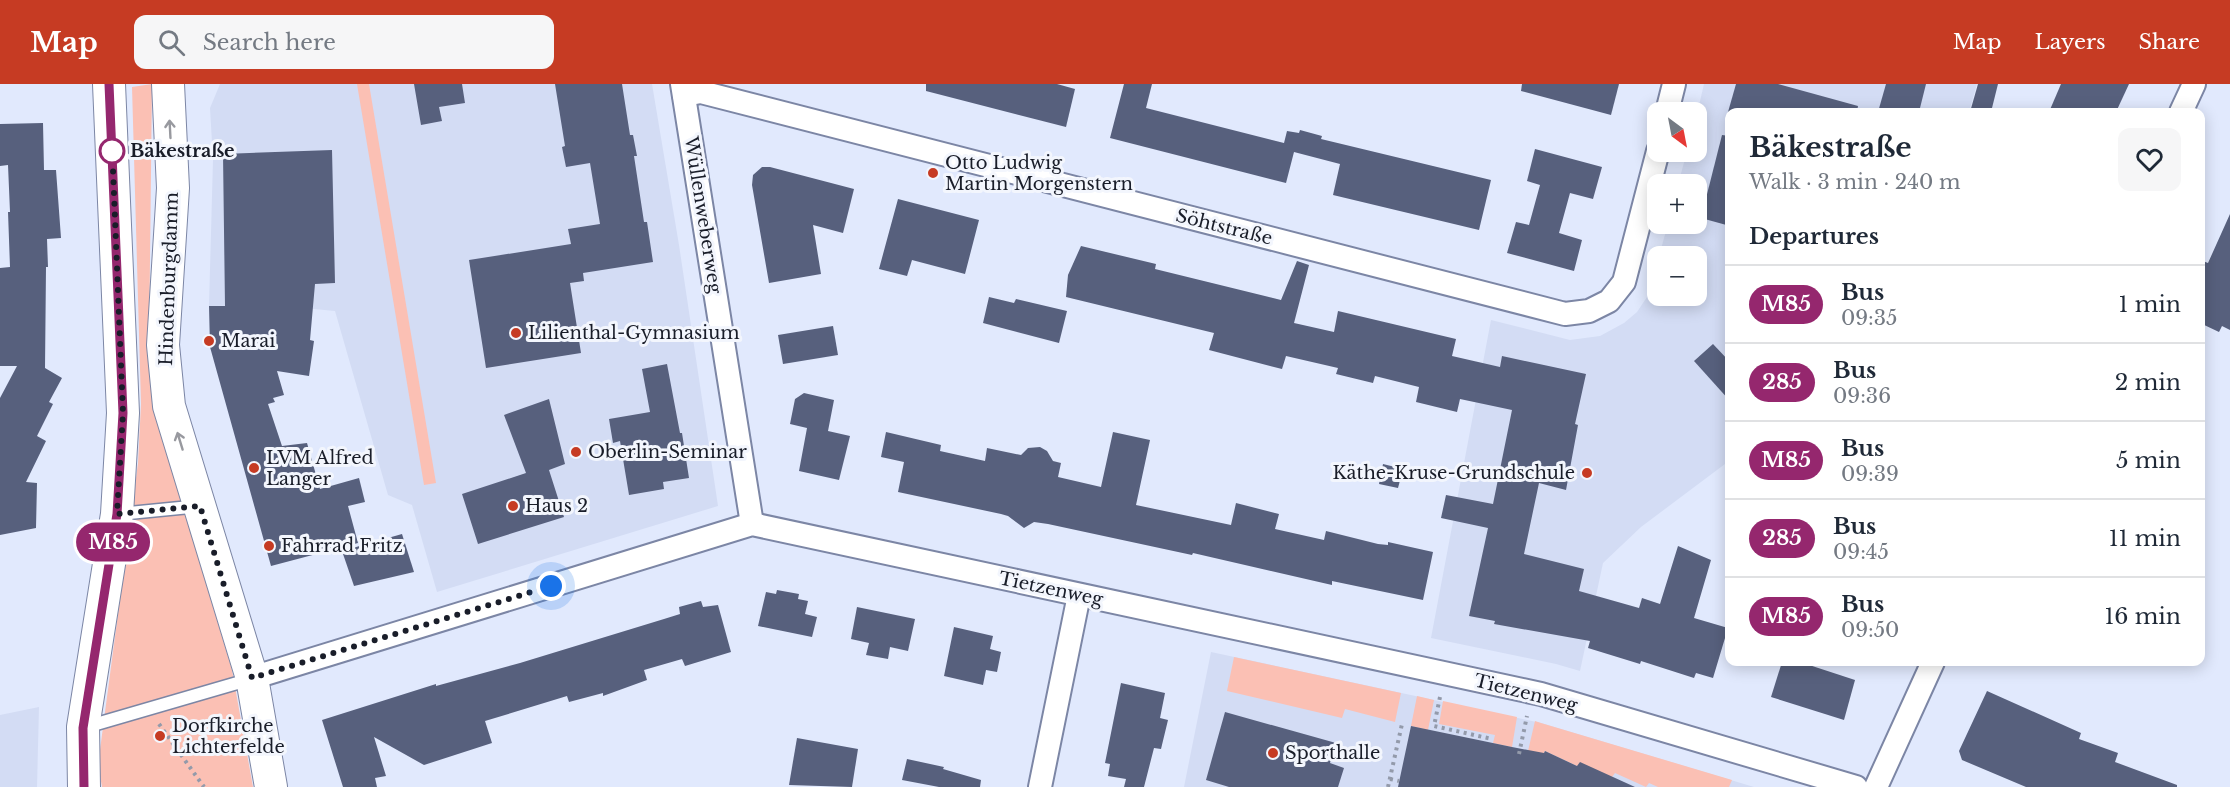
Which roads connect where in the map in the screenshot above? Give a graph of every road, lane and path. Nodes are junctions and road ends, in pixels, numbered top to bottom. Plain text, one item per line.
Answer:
1 (109, 84) edge
2 (168, 84) edge
3 (1674, 84) edge
4 (2194, 84) edge
5 (683, 89) edge
6 (1670, 102) edge
7 (2183, 108) edge
8 (1655, 162) edge
9 (200, 506) junction
10 (117, 514) junction
11 (752, 524) junction
12 (1079, 595) junction
13 (1931, 666) edge
14 (252, 678) junction
15 (1440, 697) dead end
16 (148, 709) junction
17 (1527, 716) dead end
18 (1402, 724) dead end
19 (83, 728) junction
20 (1492, 739) dead end
21 (1519, 754) dead end
22 (1390, 779) junction
23 (1400, 780) dead end
24 (84, 787) edge
25 (204, 787) edge
26 (271, 787) edge
27 (1040, 787) edge
28 (1388, 787) edge
29 (1856, 787) edge
30 (1876, 787) edge

1 - 10 main road
9 -> 2 main road, Hindenburgdamm
3 - 6 street
4 - 7 street
5 - 8 street, Söhtstraße
5 - 11 street, Wüllenweberweg
9 - 10 lane
9 - 14 main road, Hindenburgdamm
10 - 19 main road
11 - 12 street, Tietzenweg
11 - 14 street, Tietzenweg
12 - 27 street
12 - 29 street, Tietzenweg
13 - 30 street
14 - 16 lane
14 - 26 main road, Hindenburgdamm
15 - 20 path
16 - 19 lane
16 - 25 path
17 - 21 path
18 - 22 path
19 - 24 main road
22 - 23 path
22 - 28 path

